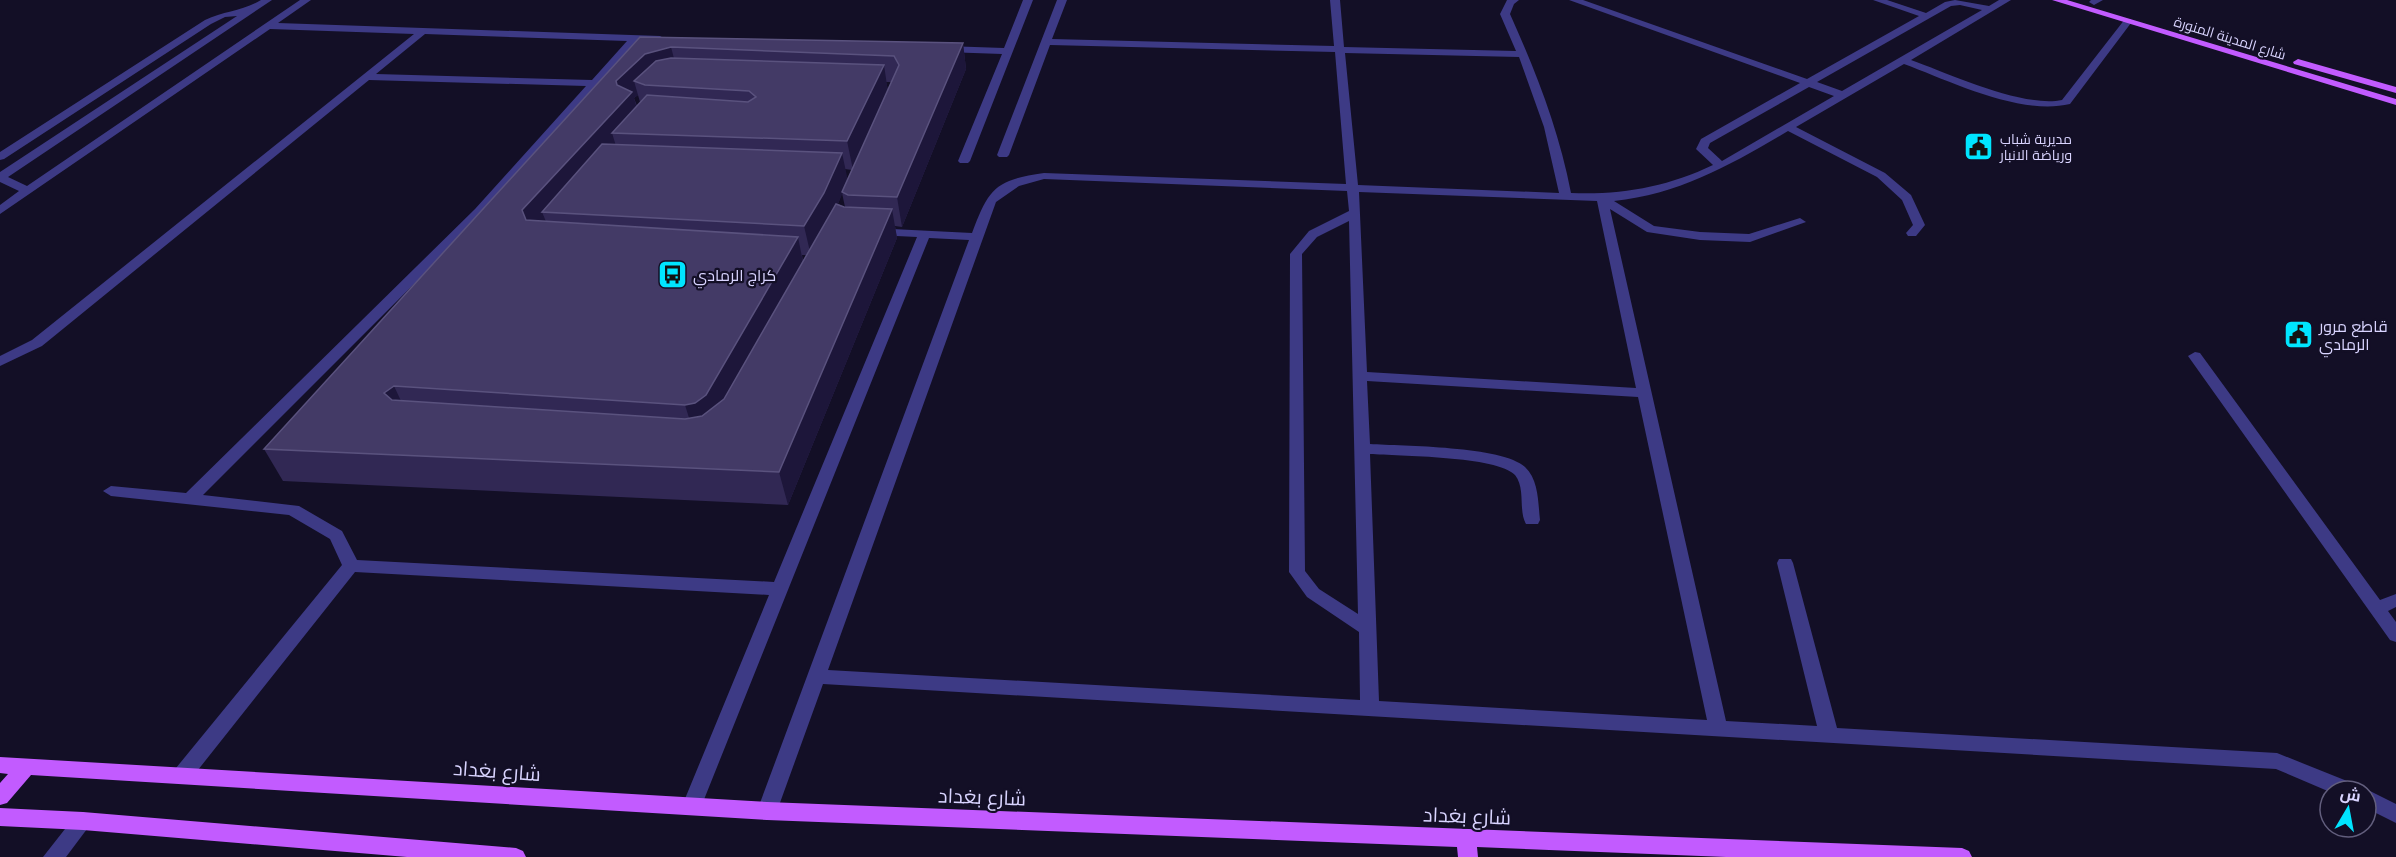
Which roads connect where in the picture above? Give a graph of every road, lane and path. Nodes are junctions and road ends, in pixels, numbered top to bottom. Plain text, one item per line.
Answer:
1 (267, 0) edge
2 (306, 0) edge
3 (1028, 0) edge
4 (1062, 0) edge
5 (1335, 0) edge
6 (1514, 0) edge
7 (1574, 0) edge
8 (1878, 0) edge
9 (2006, 0) edge
10 (2057, 0) edge
11 (2094, 1) edge
12 (1991, 9) junction
13 (249, 11) junction
14 (1927, 16) junction
15 (2128, 21) junction
16 (267, 26) junction
17 (423, 31) junction
18 (635, 38) junction
19 (670, 39) edge
20 (1046, 42) junction
21 (938, 48) edge
22 (1008, 51) junction
23 (1339, 51) junction
24 (1523, 54) junction
25 (1903, 60) junction
26 (366, 77) junction
27 (594, 83) junction
28 (1808, 83) junction
29 (2396, 90) edge
30 (1844, 95) junction
31 (2396, 102) edge
32 (1788, 127) junction
33 (1003, 155) dead end
34 (0, 157) edge
35 (964, 161) dead end
36 (1721, 166) junction
37 (0, 177) edge
38 (1354, 188) junction
39 (28, 191) junction
40 (1566, 196) junction
41 (1602, 198) junction
42 (0, 210) edge
43 (1355, 213) junction
44 (1800, 222) dead end
45 (861, 231) edge
46 (1912, 233) dead end
47 (924, 234) junction
48 (978, 237) junction
49 (2195, 356) dead end
50 (0, 362) edge
51 (1360, 376) junction
52 (1646, 393) junction
53 (1361, 449) junction
54 (111, 491) dead end
55 (189, 500) junction
56 (1532, 520) dead end
57 (1785, 563) dead end
58 (351, 566) junction
59 (780, 589) junction
60 (2396, 600) edge
61 (2377, 609) junction
62 (1368, 629) junction
63 (2396, 635) edge
64 (815, 676) junction
65 (1370, 708) junction
66 (1718, 729) junction
67 (1829, 735) junction
68 (0, 765) edge
69 (26, 767) junction
70 (183, 774) junction
71 (2321, 779) edge
72 (0, 797) edge
73 (2378, 804) edge
74 (692, 806) junction
75 (766, 811) junction
76 (2396, 814) edge
77 (0, 818) edge
78 (83, 821) junction
79 (1467, 848) edge
80 (53, 857) edge
81 (516, 857) edge
82 (1962, 857) edge

1 - 13 street
2 - 16 street
3 - 22 street
4 - 20 street
5 - 23 street
6 - 24 street
7 - 28 street
8 - 14 street
9 - 12 street
10 - 15 main road, شارع المدينة المنورة
11 - 29 main road, شارع المدينة المنورة
12 - 14 street
12 - 25 street
13 - 34 street
13 - 37 street
14 - 28 street
15 - 25 street
15 - 31 main road, شارع المدينة المنورة
16 - 17 street
16 - 39 street
17 - 18 street
17 - 26 street
18 - 19 street
18 - 27 street
20 - 23 street
20 - 33 street
21 - 22 street
22 - 35 street
23 - 24 street
23 - 38 street
24 - 40 street
25 - 30 street
26 - 27 street
26 - 50 street
27 - 55 street
28 - 30 street
28 - 36 street
30 - 32 street
32 - 36 street
32 - 46 street
36 - 41 street
37 - 39 street
38 - 40 street
38 - 43 street
38 - 48 street
39 - 42 street
40 - 41 street
41 - 44 street
41 - 52 street
43 - 51 street
43 - 62 street
45 - 47 street
47 - 48 street
47 - 59 street
48 - 64 street
49 - 61 street
51 - 52 street
51 - 53 street
52 - 66 street
53 - 56 street
53 - 62 street
54 - 55 street
55 - 58 street
57 - 67 street
58 - 59 street
58 - 70 street
59 - 74 street
60 - 61 street
61 - 63 street
62 - 65 street
64 - 65 street
64 - 75 street
65 - 66 street
66 - 67 street
67 - 71 street
68 - 69 main road, شارع بغداد
69 - 70 main road, شارع بغداد
69 - 72 main road
70 - 74 main road, شارع بغداد
73 - 76 street
74 - 75 main road, شارع بغداد
75 - 79 main road, شارع بغداد
77 - 78 main road
78 - 80 street
78 - 81 main road
79 - 82 main road, شارع بغداد

